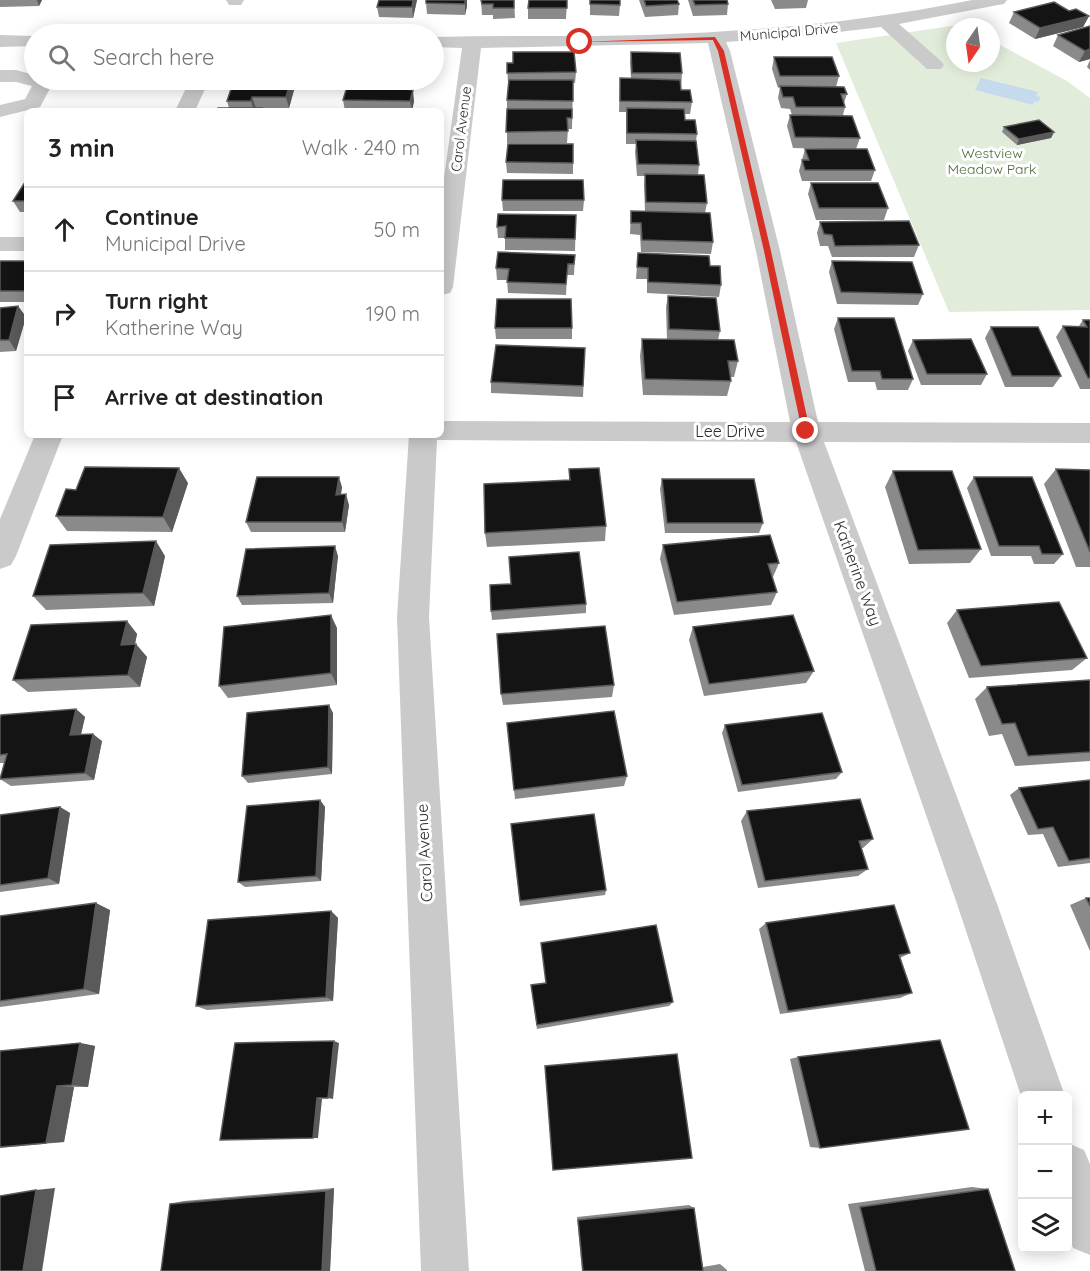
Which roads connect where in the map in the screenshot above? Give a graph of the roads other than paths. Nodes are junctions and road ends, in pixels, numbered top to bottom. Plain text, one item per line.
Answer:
1 (998, 0) edge
2 (885, 21) junction
3 (715, 38) junction
4 (0, 41) edge
5 (24, 41) edge
6 (444, 42) edge
7 (472, 42) junction
8 (934, 65) dead end
9 (0, 76) edge
10 (24, 78) edge
11 (40, 90) edge
12 (194, 90) edge
13 (186, 108) edge
14 (0, 111) edge
15 (0, 244) edge
16 (24, 244) edge
17 (444, 263) edge
18 (444, 431) edge
19 (806, 431) junction
20 (1090, 433) edge
21 (48, 438) edge
22 (423, 438) edge
23 (0, 556) edge
24 (1042, 1091) edge
25 (1072, 1178) edge
26 (1090, 1231) edge
27 (445, 1271) edge

1 - 2 street, Municipal Drive
2 - 3 street, Municipal Drive
2 - 8 street
3 - 7 street, Municipal Drive
3 - 19 street, Katherine Way
4 - 5 street
6 - 7 street, Municipal Drive
7 - 17 street, Carol Avenue
9 - 10 street
11 - 14 street
12 - 13 street
15 - 16 street
18 - 19 street, Lee Drive
19 - 20 street, Lee Drive
19 - 24 street, Katherine Way
21 - 23 street
22 - 27 street, Carol Avenue
25 - 26 street

